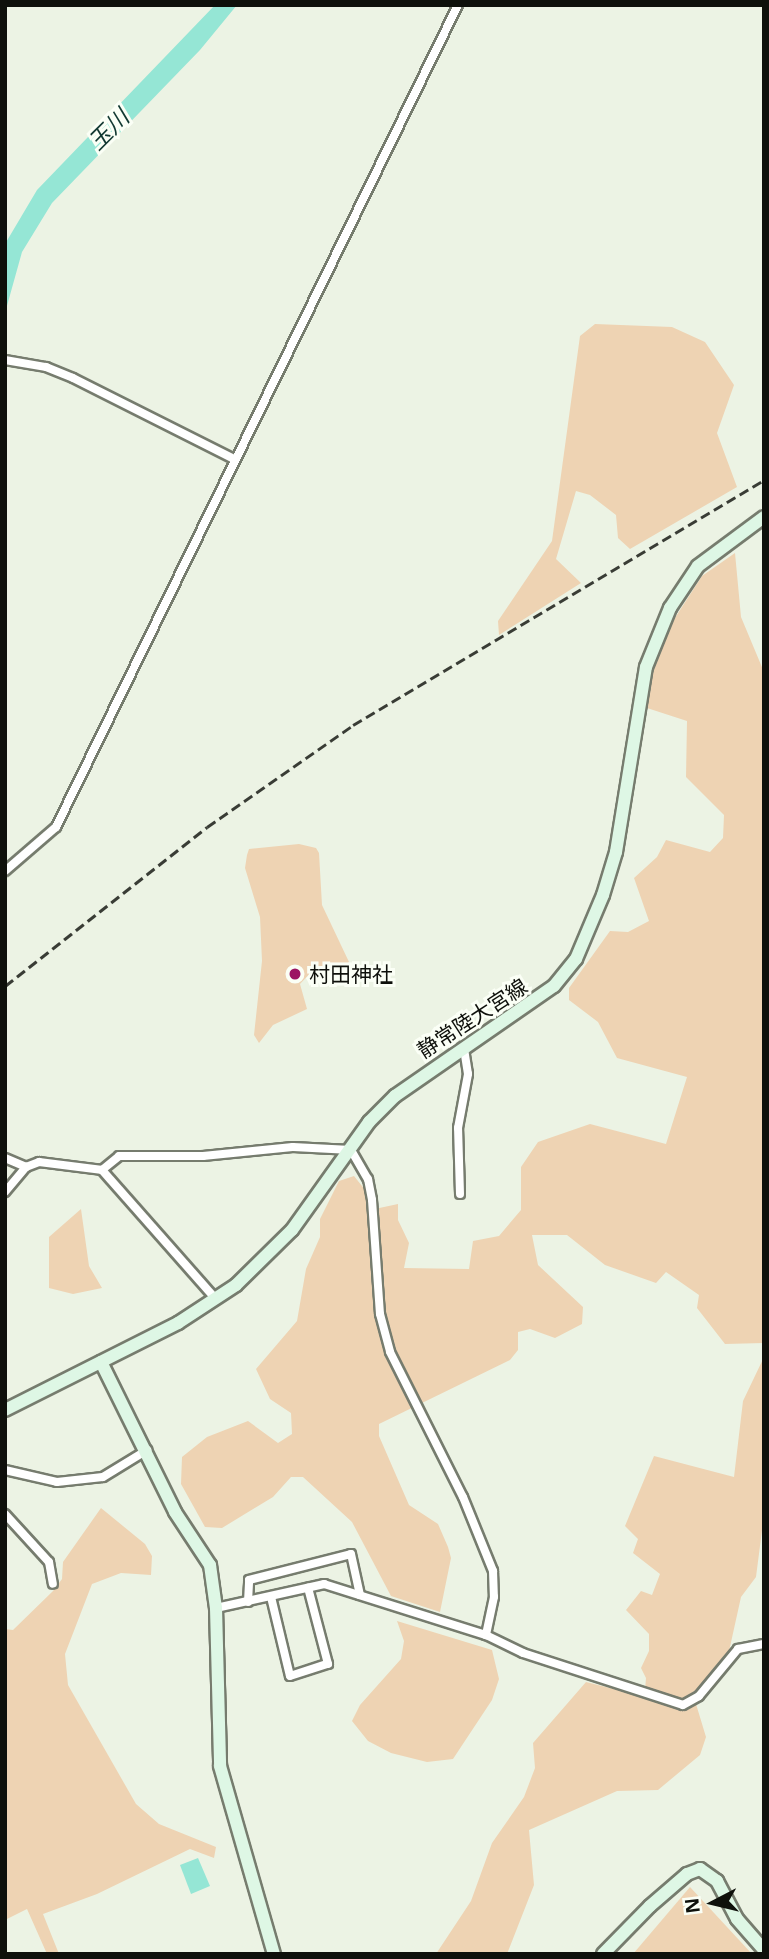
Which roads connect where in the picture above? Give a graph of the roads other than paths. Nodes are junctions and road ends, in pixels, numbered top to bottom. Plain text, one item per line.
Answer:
1 (458, 5) edge
2 (8, 361) edge
3 (234, 459) junction
4 (764, 517) edge
5 (5, 872) edge
6 (464, 1049) junction
7 (351, 1150) junction
8 (5, 1158) edge
9 (26, 1167) junction
10 (102, 1170) junction
11 (5, 1192) edge
12 (460, 1194) dead end
13 (215, 1298) junction
14 (100, 1362) junction
15 (5, 1410) edge
16 (147, 1450) junction
17 (5, 1470) edge
18 (5, 1514) edge
19 (53, 1584) dead end
20 (308, 1588) junction
21 (360, 1595) junction
22 (271, 1597) junction
23 (248, 1602) junction
24 (216, 1608) junction
25 (486, 1635) junction
26 (764, 1644) edge
27 (764, 1950) edge
28 (274, 1954) edge
29 (603, 1954) edge

1 - 3 street
2 - 3 street
3 - 5 street
4 - 6 main road, 静常陸大宮線
6 - 7 main road, 静常陸大宮線
6 - 12 street
7 - 10 street
7 - 13 main road, 静常陸大宮線
7 - 25 street
8 - 9 street
9 - 10 street
9 - 11 street
10 - 13 street
13 - 14 main road, 静常陸大宮線
14 - 15 main road, 静常陸大宮線
14 - 16 main road
16 - 17 street
16 - 24 main road
18 - 19 street
20 - 21 street
20 - 22 street
20 - 22 street
21 - 23 street
21 - 25 street
22 - 23 street
23 - 24 street
24 - 28 main road
25 - 26 street
27 - 29 main road

